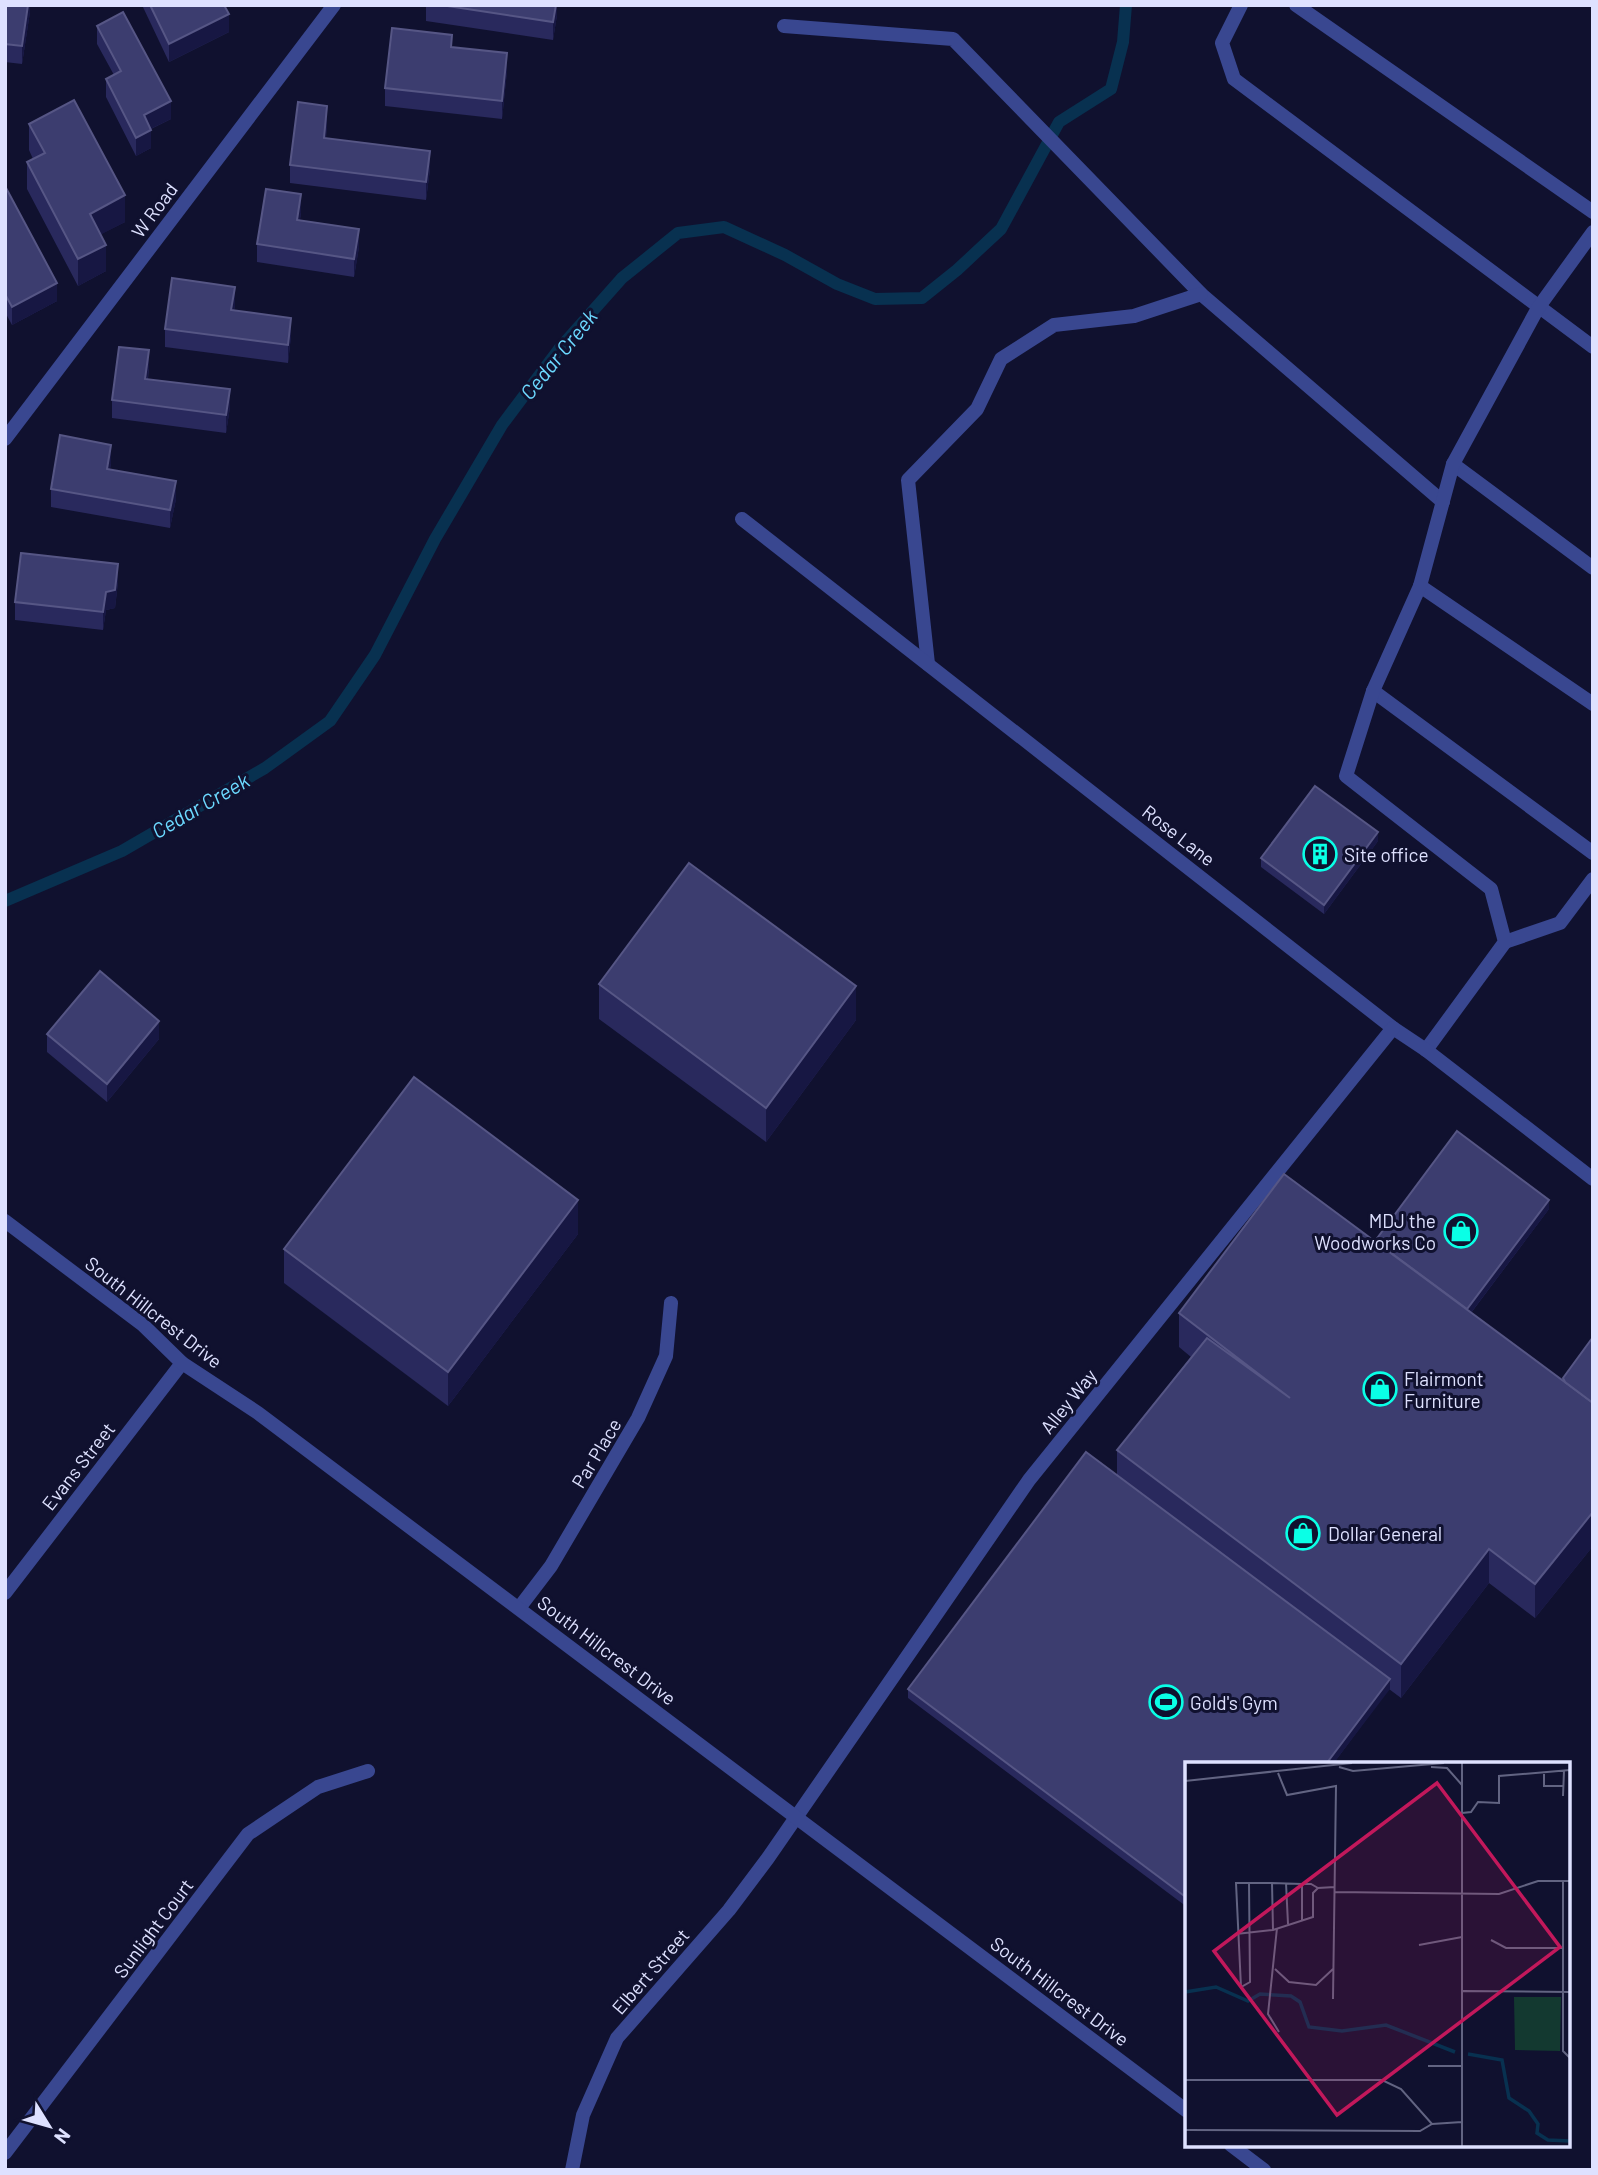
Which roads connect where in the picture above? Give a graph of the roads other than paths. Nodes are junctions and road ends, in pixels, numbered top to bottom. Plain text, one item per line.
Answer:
1 (334, 5) edge
2 (1241, 5) edge
3 (1296, 5) edge
4 (784, 26) dead end
5 (1593, 212) edge
6 (1593, 232) edge
7 (1201, 293) junction
8 (1538, 308) junction
9 (1593, 347) edge
10 (5, 439) edge
11 (1453, 464) junction
12 (1443, 502) junction
13 (742, 519) dead end
14 (1593, 568) edge
15 (1420, 586) junction
16 (928, 664) junction
17 (1373, 691) junction
18 (1593, 704) edge
19 (1593, 853) edge
20 (1593, 879) edge
21 (1505, 942) junction
22 (1394, 1028) junction
23 (1426, 1050) junction
24 (1593, 1179) edge
25 (5, 1221) edge
26 (671, 1303) dead end
27 (182, 1363) junction
28 (5, 1593) edge
29 (519, 1608) junction
30 (368, 1771) dead end
31 (796, 1816) junction
32 (1185, 2109) edge
33 (1234, 2147) edge
34 (5, 2153) edge
35 (572, 2170) edge
36 (1264, 2170) edge

1 - 10 street, W Road
2 - 8 street
3 - 5 street
4 - 7 street
6 - 8 street
7 - 12 street
7 - 16 street
8 - 9 street
8 - 11 street
11 - 12 street
11 - 14 street
12 - 15 street
13 - 16 street, Rose Lane
15 - 17 street
15 - 18 street
16 - 22 street, Rose Lane
17 - 19 street
17 - 21 street
20 - 21 street
21 - 23 street
22 - 23 street, Rose Lane
22 - 31 street, Alley Way
23 - 24 street, Rose Lane
25 - 27 street, South Hillcrest Drive
26 - 29 street, Par Place
27 - 28 street, Evans Street
27 - 29 street, South Hillcrest Drive
29 - 31 street, South Hillcrest Drive
30 - 34 street, Sunlight Court
31 - 32 street, South Hillcrest Drive
31 - 35 street, Elbert Street
33 - 36 street

